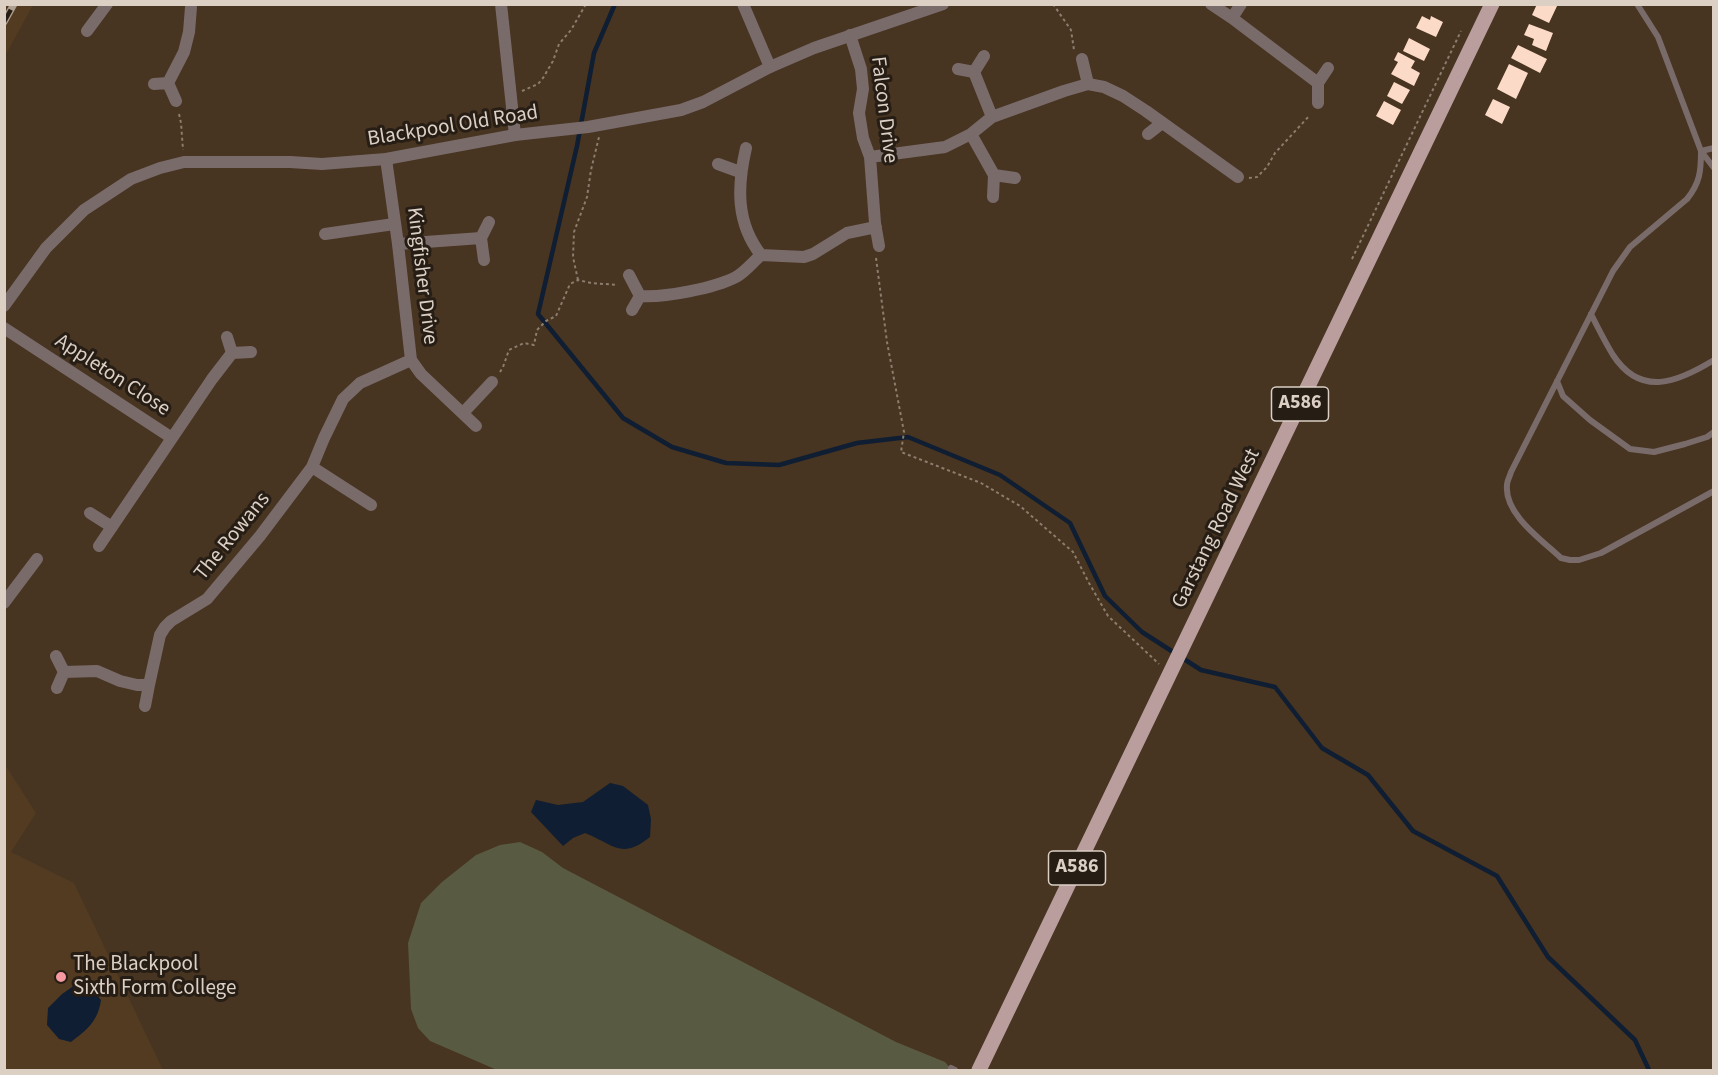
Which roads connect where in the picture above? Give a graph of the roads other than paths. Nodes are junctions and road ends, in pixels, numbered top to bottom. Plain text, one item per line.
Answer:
1 (107, 4) edge
2 (501, 4) edge
3 (743, 4) edge
4 (943, 4) edge
5 (1211, 4) edge
6 (1241, 4) edge
7 (1492, 4) edge
8 (1637, 4) edge
9 (190, 5) edge
10 (1232, 18) junction
11 (87, 31) dead end
12 (850, 35) junction
13 (984, 56) dead end
14 (1082, 61) road end
15 (770, 67) junction
16 (1328, 68) dead end
17 (958, 69) dead end
18 (974, 72) junction
19 (168, 83) junction
20 (1318, 83) junction
21 (154, 84) dead end
22 (1088, 84) junction
23 (176, 101) road end
24 (1318, 103) road end
25 (992, 117) junction
26 (1162, 123) junction
27 (971, 134) junction
28 (1148, 134) dead end
29 (515, 135) junction
30 (746, 148) dead end
31 (1713, 148) edge
32 (1701, 151) junction
33 (870, 158) junction
34 (386, 159) junction
35 (718, 164) dead end
36 (1713, 168) edge
37 (740, 172) junction
38 (994, 175) junction
39 (1238, 177) road end
40 (1015, 178) dead end
41 (993, 197) dead end
42 (489, 222) dead end
43 (394, 224) junction
44 (876, 227) junction
45 (325, 234) dead end
46 (481, 238) junction
47 (398, 244) junction
48 (879, 246) road end
49 (761, 255) junction
50 (484, 260) dead end
51 (631, 279) road end
52 (640, 296) junction
53 (4, 306) edge
54 (632, 310) dead end
55 (1591, 314) junction
56 (4, 328) edge
57 (227, 337) dead end
58 (251, 352) dead end
59 (232, 353) junction
60 (411, 360) junction
61 (1713, 360) edge
62 (1557, 381) junction
63 (492, 382) road end
64 (463, 413) junction
65 (476, 426) dead end
66 (1713, 432) edge
67 (172, 438) junction
68 (312, 467) junction
69 (1713, 492) edge
70 (371, 505) dead end
71 (90, 513) dead end
72 (112, 527) junction
73 (99, 546) dead end
74 (37, 559) dead end
75 (4, 603) edge
76 (56, 656) dead end
77 (64, 672) junction
78 (149, 685) junction
79 (57, 688) dead end
80 (145, 706) dead end
81 (979, 1071) edge

1 - 11 street
2 - 29 street
3 - 15 street
4 - 12 street, Blackpool Old Road
5 - 10 street
6 - 10 street
7 - 81 main road, Garstang Road West / A586
8 - 32 lane
9 - 19 street
10 - 20 street
12 - 15 street, Blackpool Old Road
12 - 33 street, Falcon Drive
13 - 18 street
14 - 22 street
15 - 29 street, Blackpool Old Road
16 - 20 street
17 - 18 street
18 - 25 street
19 - 21 street
19 - 23 street
20 - 24 street
22 - 25 street
22 - 26 street
25 - 27 street
26 - 28 street
26 - 39 street
27 - 33 street
27 - 38 street
29 - 34 street, Blackpool Old Road
30 - 37 street
31 - 32 lane
32 - 36 lane
32 - 55 lane
33 - 44 street, Falcon Drive
34 - 43 street, Kingfisher Drive
34 - 53 street, Blackpool Old Road
35 - 37 street
37 - 49 street
38 - 40 street
38 - 41 street
42 - 46 street
43 - 45 street
43 - 47 street, Kingfisher Drive
44 - 48 street, Falcon Drive
44 - 49 street
46 - 47 street
46 - 50 street
47 - 60 street, Kingfisher Drive
49 - 52 street
51 - 52 street
52 - 54 street
55 - 61 lane
55 - 62 lane
56 - 67 street, Appleton Close
57 - 59 street
58 - 59 street
59 - 67 street, Appleton Close
60 - 64 street, Kingfisher Drive
60 - 68 street, The Rowans
62 - 66 lane
62 - 69 lane
63 - 64 street
64 - 65 street, Kingfisher Drive
67 - 72 street
68 - 70 street
68 - 78 street, The Rowans
71 - 72 street
72 - 73 street
74 - 75 street
76 - 77 street
77 - 78 street
77 - 79 street
78 - 80 street, The Rowans

